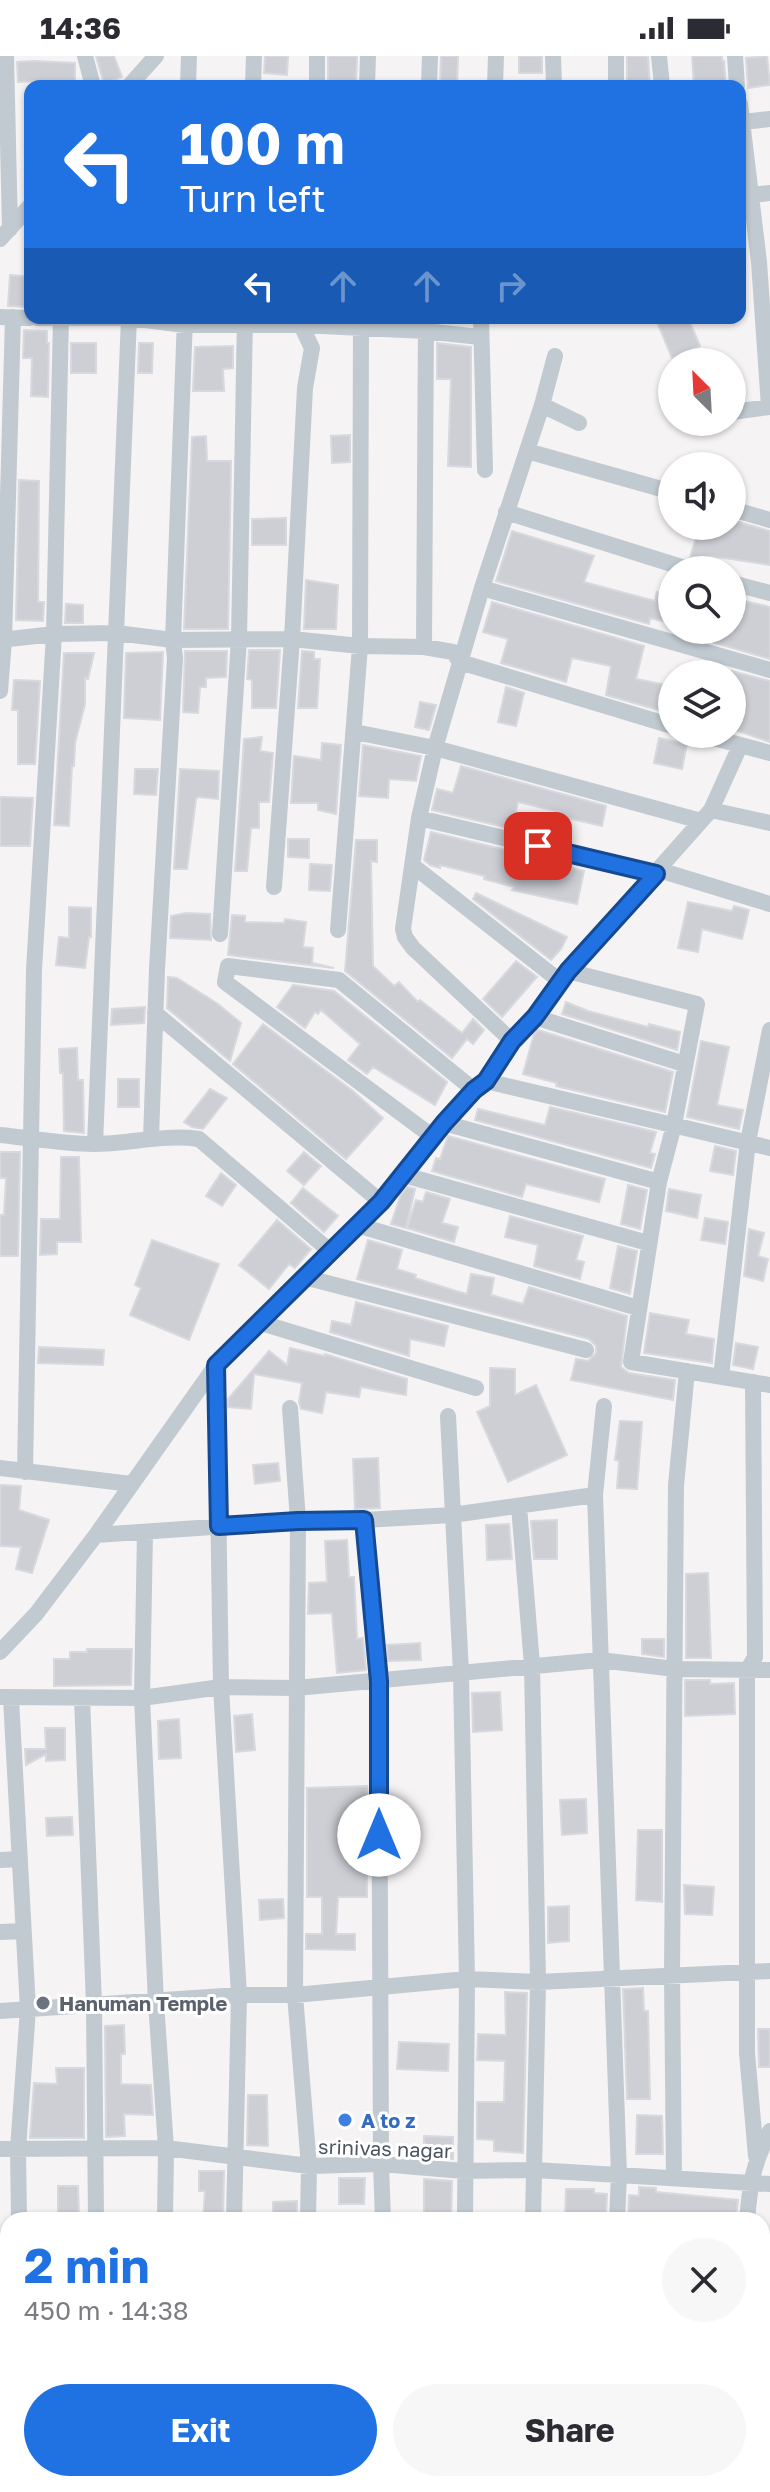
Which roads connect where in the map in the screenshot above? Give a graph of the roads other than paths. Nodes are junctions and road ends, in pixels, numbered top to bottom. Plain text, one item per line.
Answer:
1 (6, 56) edge
2 (85, 56) edge
3 (156, 56) edge
4 (189, 56) edge
5 (254, 56) edge
6 (317, 56) edge
7 (368, 56) edge
8 (430, 56) edge
9 (496, 56) edge
10 (553, 56) edge
11 (616, 56) edge
12 (659, 56) edge
13 (735, 56) edge
14 (91, 80) edge
15 (136, 80) edge
16 (188, 80) edge
17 (253, 80) edge
18 (317, 80) edge
19 (367, 80) edge
20 (429, 80) edge
21 (495, 80) edge
22 (554, 80) edge
23 (616, 80) edge
24 (661, 80) edge
25 (737, 80) edge
26 (770, 119) edge
27 (746, 122) edge
28 (746, 146) edge
29 (770, 193) edge
30 (752, 195) junction
31 (24, 213) edge
32 (5, 234) edge
33 (764, 261) edge
34 (14, 318) edge
35 (61, 324) edge
36 (129, 324) edge
37 (185, 324) edge
38 (245, 324) edge
39 (303, 324) edge
40 (361, 324) edge
41 (426, 324) edge
42 (481, 324) edge
43 (767, 333) edge
44 (480, 337) junction
45 (555, 356) dead end
46 (542, 405) junction
47 (770, 407) edge
48 (746, 410) edge
49 (579, 423) dead end
50 (527, 451) junction
51 (485, 470) dead end
52 (658, 488) edge
53 (506, 512) junction
54 (746, 513) edge
55 (770, 520) edge
56 (658, 560) edge
57 (746, 587) edge
58 (482, 588) junction
59 (770, 593) edge
60 (116, 633) junction
61 (54, 634) junction
62 (239, 639) junction
63 (292, 639) junction
64 (2, 640) edge
65 (173, 640) junction
66 (360, 646) junction
67 (424, 647) junction
68 (460, 662) junction
69 (770, 670) edge
70 (0, 691) edge
71 (658, 722) edge
72 (355, 732) junction
73 (746, 747) edge
74 (435, 748) junction
75 (739, 748) edge
76 (770, 753) edge
77 (706, 815) junction
78 (419, 818) junction
79 (770, 823) edge
80 (412, 865) junction
81 (658, 872) junction
82 (274, 887) dead end
83 (770, 904) edge
84 (338, 930) dead end
85 (220, 934) dead end
86 (564, 976) junction
87 (155, 1013) junction
88 (535, 1017) junction
89 (770, 1030) edge
90 (512, 1041) junction
91 (684, 1064) junction
92 (480, 1085) junction
93 (444, 1123) junction
94 (674, 1125) junction
95 (0, 1135) edge
96 (433, 1137) junction
97 (33, 1138) junction
98 (151, 1138) junction
99 (748, 1142) junction
100 (95, 1144) junction
101 (770, 1148) edge
102 (404, 1175) junction
103 (659, 1182) junction
104 (381, 1202) junction
105 (357, 1225) junction
106 (648, 1243) junction
107 (331, 1252) junction
108 (304, 1277) junction
109 (638, 1308) junction
110 (258, 1322) junction
111 (586, 1350) dead end
112 (216, 1365) junction
113 (687, 1371) junction
114 (721, 1377) junction
115 (753, 1382) junction
116 (770, 1385) edge
117 (476, 1388) dead end
118 (604, 1406) dead end
119 (290, 1408) dead end
120 (448, 1416) dead end
121 (0, 1468) edge
122 (25, 1472) junction
123 (131, 1484) junction
124 (595, 1495) junction
125 (519, 1506) junction
126 (452, 1515) junction
127 (364, 1520) junction
128 (298, 1521) junction
129 (219, 1526) junction
130 (145, 1532) junction
131 (96, 1535) junction
132 (0, 1652) edge
133 (600, 1660) junction
134 (532, 1665) junction
135 (675, 1669) junction
136 (770, 1670) edge
137 (747, 1671) junction
138 (461, 1673) junction
139 (379, 1681) junction
140 (221, 1687) junction
141 (296, 1688) junction
142 (6, 1698) edge
143 (82, 1698) junction
144 (142, 1698) junction
145 (0, 1795) edge
146 (18, 1795) junction
147 (20, 1859) junction
148 (0, 1860) edge
149 (23, 1931) junction
150 (0, 1932) edge
151 (770, 1971) edge
152 (747, 1972) junction
153 (672, 1974) junction
154 (467, 1979) junction
155 (610, 1980) junction
156 (538, 1982) junction
157 (380, 1989) junction
158 (239, 1995) junction
159 (295, 1995) junction
160 (156, 2002) junction
161 (94, 2004) junction
162 (28, 2009) junction
163 (0, 2011) edge
164 (770, 2131) edge
165 (95, 2148) junction
166 (166, 2148) junction
167 (0, 2149) edge
168 (18, 2149) junction
169 (756, 2156) junction
170 (234, 2159) junction
171 (381, 2164) junction
172 (309, 2166) junction
173 (535, 2170) junction
174 (463, 2171) junction
175 (619, 2175) junction
176 (674, 2178) junction
177 (750, 2183) junction
178 (770, 2184) edge
179 (19, 2212) edge
180 (96, 2212) edge
181 (165, 2212) edge
182 (234, 2212) edge
183 (308, 2212) edge
184 (383, 2212) edge
185 (465, 2212) edge
186 (533, 2212) edge
187 (617, 2212) edge
188 (748, 2212) edge

1 - 32 street
2 - 14 street
3 - 15 street
4 - 16 street
5 - 17 street
6 - 18 street
7 - 19 street
8 - 20 street
9 - 21 street
10 - 22 street
11 - 23 street
12 - 24 street
13 - 25 street
26 - 27 street
28 - 30 street
29 - 30 street
30 - 33 street
31 - 32 street
33 - 43 street
34 - 64 street
35 - 61 street
36 - 60 street
37 - 65 street
38 - 62 street
39 - 63 street
40 - 41 street
40 - 66 street
41 - 44 street
41 - 67 street
42 - 44 street
43 - 47 street
44 - 51 street
45 - 46 street
46 - 49 street
46 - 50 street
47 - 48 street
50 - 52 street
50 - 53 street
53 - 56 street
53 - 58 street
54 - 55 street
57 - 59 street
58 - 68 street
58 - 69 street
60 - 61 street
60 - 65 street
60 - 100 street
61 - 64 street
61 - 97 street
62 - 63 street
62 - 65 street
62 - 85 street
63 - 66 street
63 - 82 street
64 - 70 street
65 - 87 street
66 - 67 street
66 - 72 street
67 - 68 street
68 - 71 street
68 - 74 street
72 - 74 street
72 - 84 street
73 - 76 street
74 - 77 street
74 - 78 street
75 - 77 street
77 - 79 street
77 - 81 street
78 - 80 street
78 - 81 street
80 - 86 street
80 - 90 street
81 - 83 street
81 - 86 street
86 - 88 street
86 - 91 street
87 - 98 street
87 - 104 street
88 - 90 street
88 - 91 street
89 - 99 street
90 - 92 street
91 - 94 street
92 - 93 street
92 - 94 street
92 - 96 street
93 - 96 street
93 - 103 street
94 - 99 street
94 - 103 street
95 - 97 street
96 - 102 street
97 - 100 street
97 - 122 street
98 - 100 street
98 - 107 street
99 - 101 street
99 - 114 street
102 - 104 street
102 - 106 street
103 - 106 street
104 - 105 street
105 - 107 street
105 - 109 street
106 - 109 street
107 - 108 street
108 - 110 street
108 - 111 street
109 - 113 street
110 - 112 street
110 - 117 street
112 - 123 street
112 - 129 street
113 - 114 street
113 - 135 street
114 - 115 street
115 - 116 street
115 - 137 street
118 - 124 street
119 - 128 street
120 - 126 street
121 - 122 street
122 - 123 street
123 - 131 street
124 - 125 street
124 - 133 street
125 - 126 street
125 - 134 street
126 - 127 street
126 - 138 street
127 - 128 street
127 - 139 street
128 - 129 street
128 - 141 street
129 - 130 street
129 - 140 street
130 - 131 street
130 - 144 street
131 - 132 street
133 - 134 street
133 - 135 street
133 - 155 street
134 - 138 street
134 - 156 street
135 - 137 street
135 - 153 street
136 - 137 street
137 - 152 street
138 - 139 street
138 - 154 street
139 - 141 street
139 - 157 street
140 - 141 street
140 - 144 street
140 - 158 street
141 - 159 street
142 - 143 street
142 - 146 street
143 - 144 street
143 - 161 street
144 - 160 street
145 - 146 street
146 - 147 street
147 - 148 street
147 - 149 street
149 - 150 street
149 - 162 street
151 - 152 street
152 - 153 street
152 - 169 street
153 - 155 street
153 - 176 street
154 - 156 street
154 - 157 street
154 - 174 street
155 - 156 street
155 - 175 street
156 - 173 street
157 - 159 street
157 - 171 street
158 - 159 street
158 - 160 street
158 - 170 street
159 - 172 street
160 - 161 street
160 - 166 street
161 - 162 street
161 - 165 street
162 - 163 street
162 - 168 street
164 - 169 street
165 - 166 street, srinivas nagar
165 - 168 street, srinivas nagar
165 - 180 street
166 - 170 street, srinivas nagar
166 - 181 street
167 - 168 street, srinivas nagar
168 - 179 street
169 - 177 street
170 - 172 street, srinivas nagar
170 - 182 street
171 - 172 street, srinivas nagar
171 - 174 street, srinivas nagar
171 - 184 street
172 - 183 street
173 - 174 street, srinivas nagar
173 - 175 street, srinivas nagar
173 - 186 street
174 - 185 street
175 - 176 street, srinivas nagar
175 - 187 street
176 - 177 street, srinivas nagar
177 - 178 street, srinivas nagar
177 - 188 street

